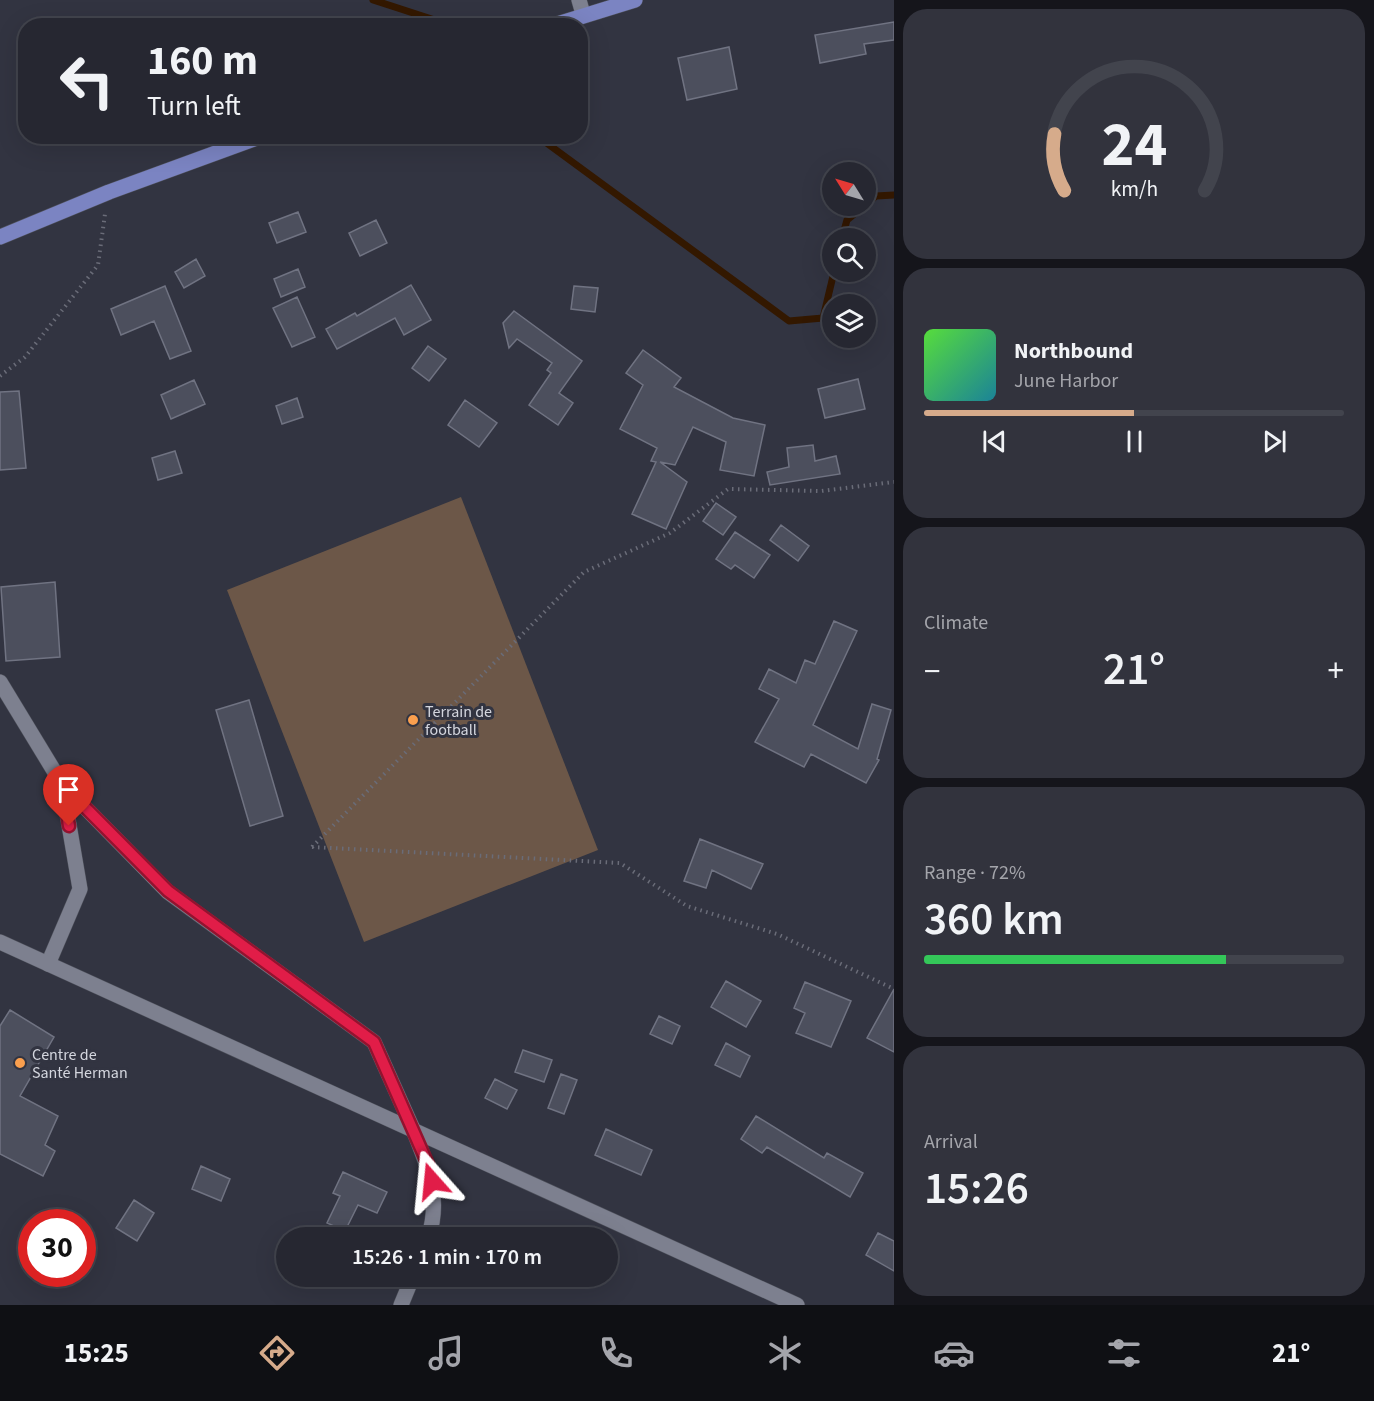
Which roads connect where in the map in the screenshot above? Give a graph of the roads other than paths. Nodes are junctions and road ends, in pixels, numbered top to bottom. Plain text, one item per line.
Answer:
1 (635, 0) edge
2 (581, 7) edge
3 (564, 18) edge
4 (240, 144) edge
5 (0, 237) edge
6 (0, 682) edge
7 (62, 784) junction
8 (0, 942) edge
9 (48, 964) junction
10 (412, 1127) junction
11 (429, 1227) edge
12 (408, 1287) edge
13 (401, 1305) edge
14 (797, 1305) edge

1 - 2 main road
2 - 3 main road
4 - 5 main road
6 - 7 street
7 - 9 street
7 - 10 street
8 - 9 street
9 - 10 street
10 - 11 street
10 - 14 street
12 - 13 street

